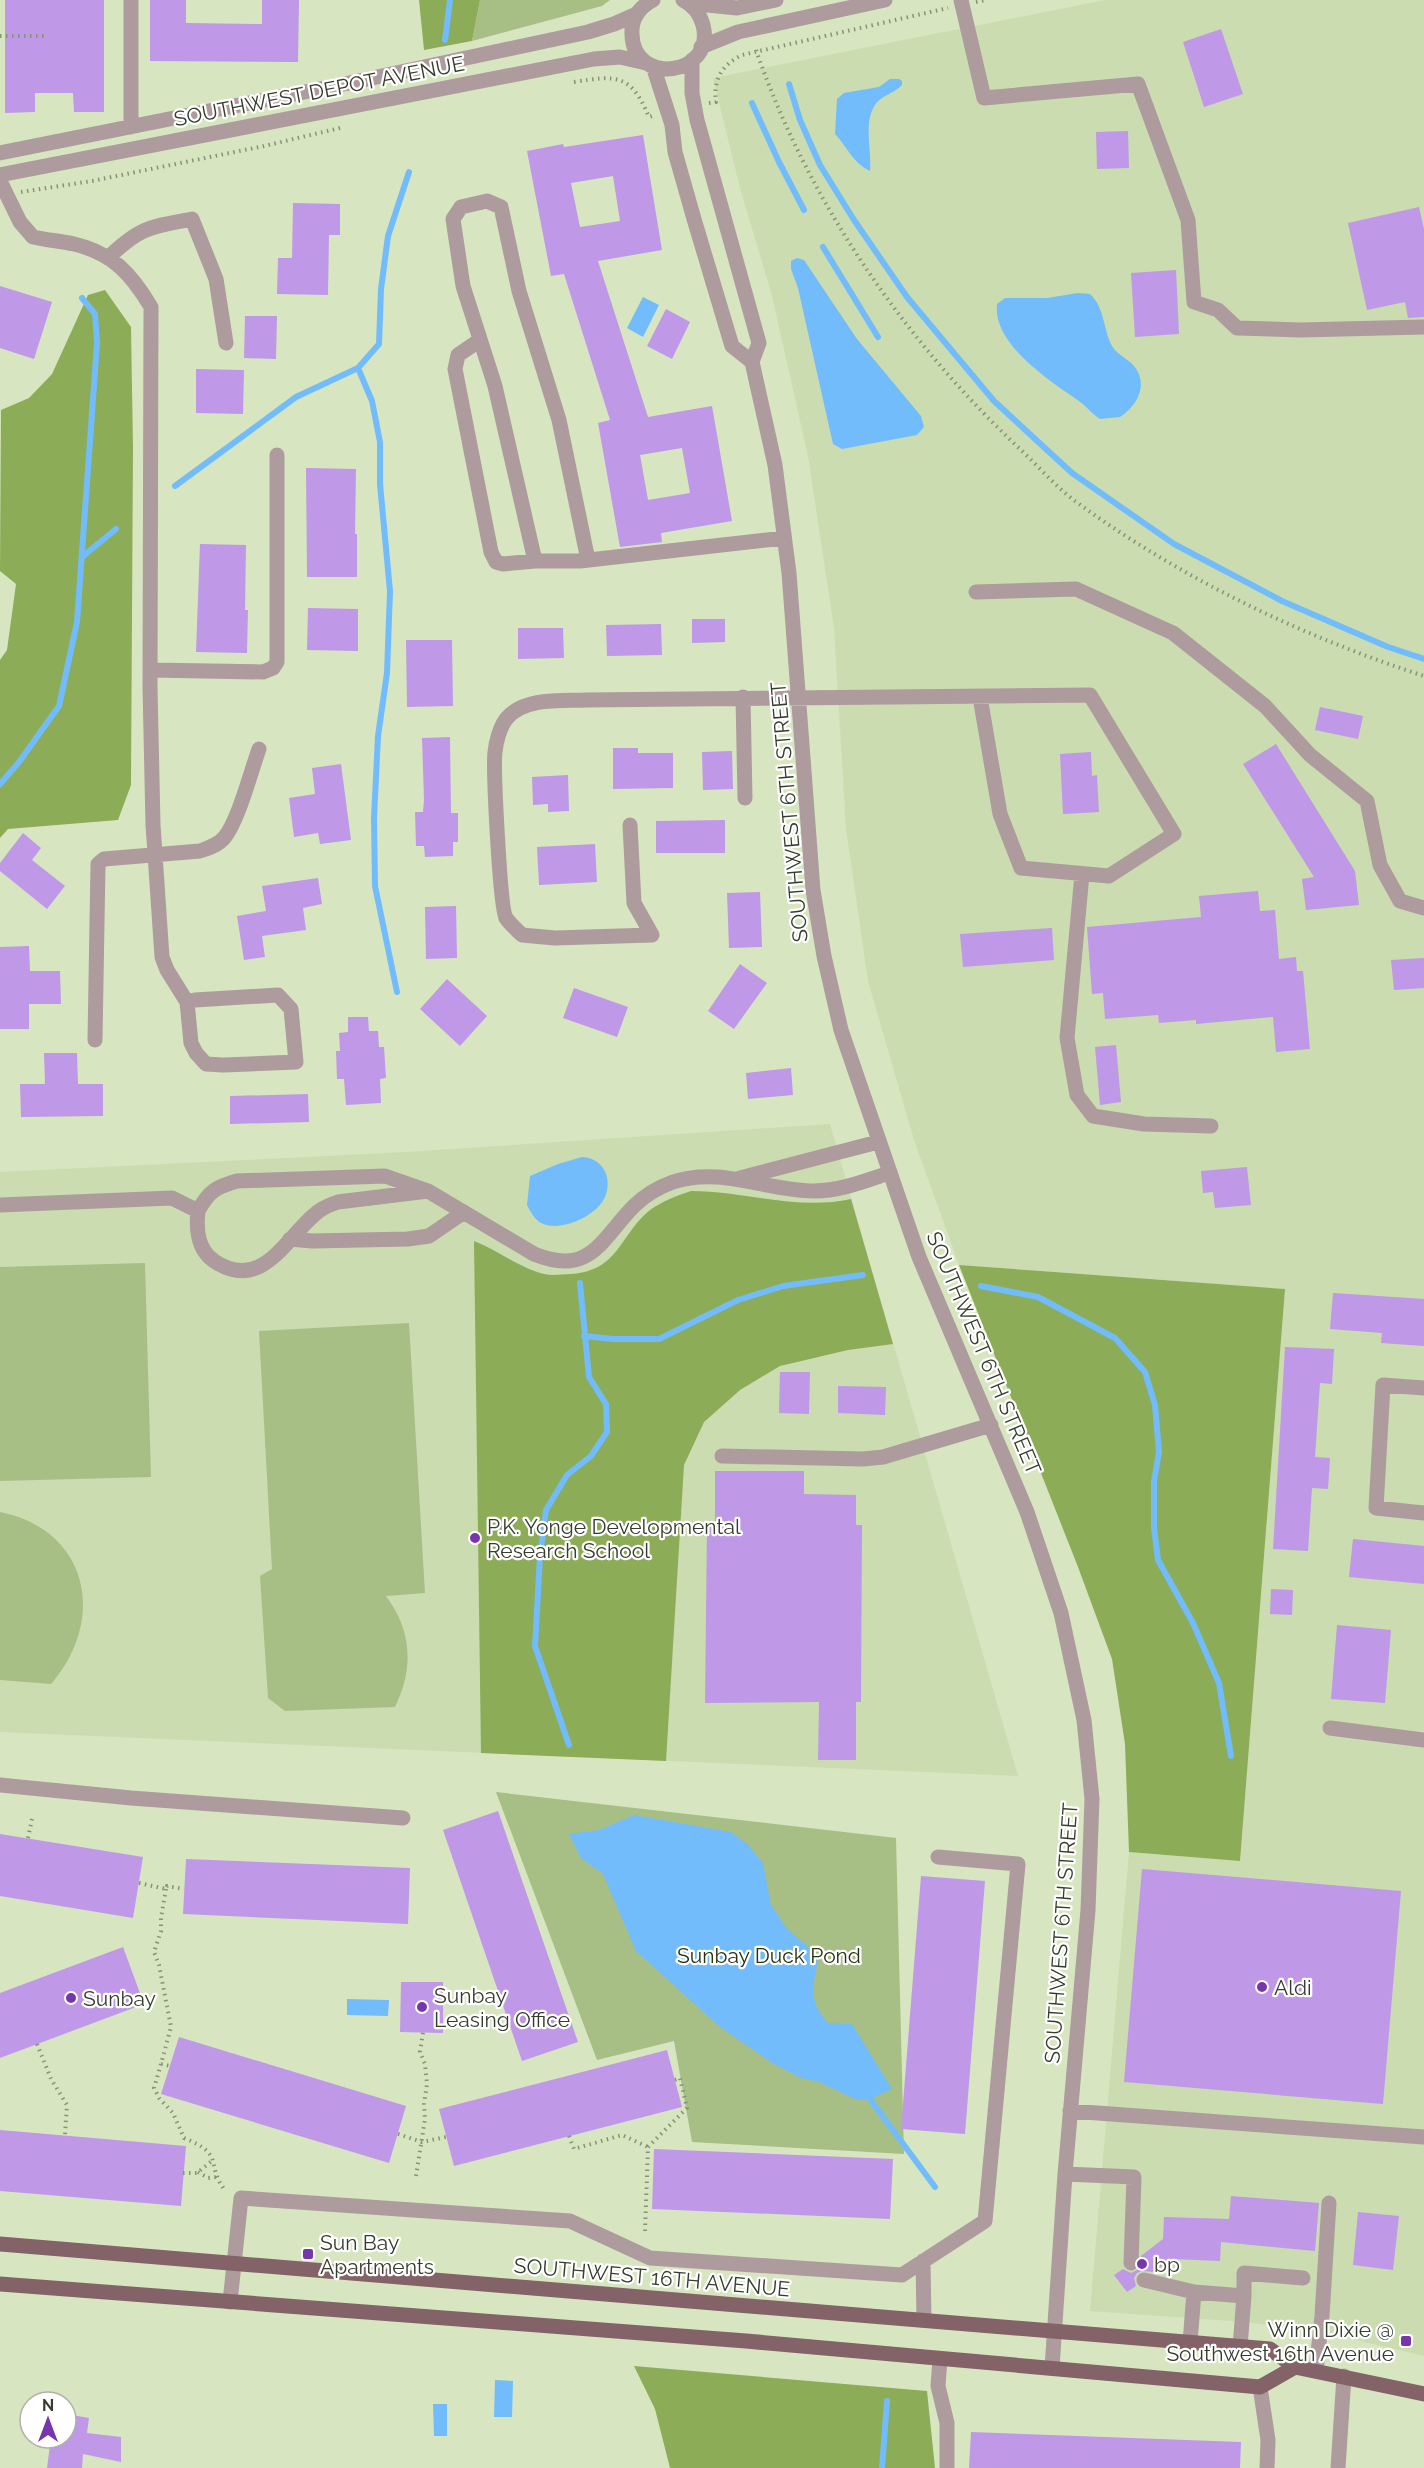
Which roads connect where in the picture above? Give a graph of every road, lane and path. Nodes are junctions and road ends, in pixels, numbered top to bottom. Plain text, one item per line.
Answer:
1 (131, 0) edge
2 (776, 0) edge
3 (885, 0) edge
4 (986, 0) edge
5 (686, 1) edge
6 (980, 2) dead end
7 (956, 4) edge
8 (644, 5) edge
9 (0, 36) edge
10 (46, 36) dead end
11 (757, 51) junction
12 (697, 54) junction
13 (650, 64) junction
14 (349, 83) junction
15 (567, 84) dead end
16 (353, 105) junction
17 (700, 105) dead end
18 (649, 117) dead end
19 (131, 127) junction
20 (344, 127) dead end
21 (0, 153) edge
22 (0, 175) edge
23 (0, 181) edge
24 (29, 190) dead end
25 (108, 258) junction
26 (1424, 327) edge
27 (480, 340) junction
28 (226, 343) dead end
29 (752, 362) junction
30 (277, 455) dead end
31 (784, 538) junction
32 (588, 560) junction
33 (535, 561) junction
34 (976, 592) dead end
35 (150, 670) junction
36 (1424, 676) edge
37 (743, 697) junction
38 (800, 697) junction
39 (980, 697) junction
40 (258, 749) dead end
41 (745, 798) dead end
42 (630, 825) dead end
43 (155, 856) junction
44 (1082, 874) junction
45 (1424, 909) edge
46 (187, 1002) junction
47 (95, 1040) dead end
48 (1211, 1126) dead end
49 (878, 1142) junction
50 (889, 1173) junction
51 (740, 1178) junction
52 (428, 1191) junction
53 (0, 1205) edge
54 (198, 1211) junction
55 (464, 1212) junction
56 (290, 1239) junction
57 (1424, 1388) edge
58 (991, 1425) junction
59 (722, 1456) dead end
60 (1424, 1513) edge
61 (1330, 1728) dead end
62 (1424, 1740) edge
63 (0, 1785) edge
64 (403, 1818) dead end
65 (32, 1819) dead end
66 (28, 1838) dead end
67 (938, 1857) dead end
68 (139, 1883) dead end
69 (166, 1889) junction
70 (184, 1889) dead end
71 (423, 2032) dead end
72 (37, 2044) dead end
73 (160, 2064) junction
74 (170, 2066) dead end
75 (675, 2080) dead end
76 (1071, 2111) junction
77 (398, 2134) dead end
78 (64, 2135) dead end
79 (569, 2136) dead end
80 (446, 2137) dead end
81 (1424, 2137) edge
82 (422, 2142) junction
83 (648, 2147) junction
84 (213, 2160) junction
85 (198, 2172) junction
86 (183, 2173) dead end
87 (1065, 2174) junction
88 (416, 2176) dead end
89 (217, 2177) junction
90 (231, 2191) dead end
91 (1329, 2203) dead end
92 (645, 2231) dead end
93 (0, 2244) edge
94 (923, 2261) junction
95 (1131, 2263) dead end
96 (234, 2264) junction
97 (1303, 2278) dead end
98 (1144, 2280) dead end
99 (0, 2284) edge
100 (1194, 2292) junction
101 (1244, 2296) junction
102 (230, 2302) junction
103 (924, 2320) junction
104 (1054, 2332) junction
105 (1190, 2343) junction
106 (1240, 2347) junction
107 (940, 2359) junction
108 (1295, 2367) junction
109 (1052, 2368) junction
110 (1316, 2371) junction
111 (1344, 2376) junction
112 (1260, 2386) junction
113 (1424, 2394) edge
114 (947, 2468) edge
115 (1267, 2468) edge
116 (1338, 2468) edge

1 - 19 street
2 - 5 street
3 - 12 street, SOUTHWEST DEPOT AVENUE
4 - 6 path
5 - 12 street
7 - 11 path
7 - 26 street
8 - 13 street
8 - 14 street
9 - 10 path
11 - 17 path
11 - 36 path
12 - 13 street, SOUTHWEST DEPOT AVENUE
12 - 29 street, SOUTHWEST 6TH STREET
13 - 16 street, SOUTHWEST DEPOT AVENUE
13 - 29 street
14 - 16 street
14 - 19 street
15 - 18 path
16 - 22 street, SOUTHWEST DEPOT AVENUE
19 - 21 street
20 - 24 path
23 - 25 street
25 - 28 street
25 - 35 street
27 - 32 street
27 - 33 street
27 - 33 street
29 - 31 street, SOUTHWEST 6TH STREET
30 - 35 street
31 - 32 street
31 - 38 street, SOUTHWEST 6TH STREET
32 - 33 street
34 - 45 street
35 - 43 street
37 - 38 street
37 - 41 street
37 - 42 street
38 - 39 street
38 - 49 street, SOUTHWEST 6TH STREET
39 - 44 street
39 - 44 street
40 - 43 street
43 - 46 street
43 - 47 street
44 - 48 street
46 - 46 street
49 - 50 street, SOUTHWEST 6TH STREET
49 - 51 street
50 - 51 street
50 - 58 street, SOUTHWEST 6TH STREET
51 - 55 street
52 - 54 street
52 - 55 street
52 - 56 street
53 - 54 street
54 - 56 street
55 - 56 street
57 - 60 street
58 - 59 street
58 - 76 street, SOUTHWEST 6TH STREET
61 - 62 street
63 - 64 street
65 - 66 path
67 - 94 street
68 - 69 path
69 - 70 path
69 - 73 path
71 - 82 path
72 - 78 path
73 - 74 path
73 - 84 path
75 - 83 path
76 - 81 street
76 - 87 street, SOUTHWEST 6TH STREET
77 - 82 path
79 - 83 path
80 - 82 path
82 - 88 path
83 - 92 path
84 - 85 path
84 - 89 path
85 - 86 path
85 - 89 path
87 - 95 street
87 - 104 street, SOUTHWEST 6TH STREET
89 - 90 path
91 - 110 street
93 - 96 main road, SOUTHWEST 16TH AVENUE
94 - 96 street
94 - 103 street
96 - 102 street
96 - 103 main road, SOUTHWEST 16TH AVENUE
97 - 101 street
98 - 100 street
99 - 102 main road
100 - 101 street
100 - 105 street
101 - 106 street
102 - 107 main road
103 - 104 main road, SOUTHWEST 16TH AVENUE
104 - 105 main road, SOUTHWEST 16TH AVENUE
104 - 109 street, SOUTHWEST 6TH STREET
105 - 106 main road, SOUTHWEST 16TH AVENUE
106 - 108 main road, SOUTHWEST 16TH AVENUE
107 - 109 main road
107 - 114 street
108 - 110 main road, SOUTHWEST 16TH AVENUE
108 - 112 main road
109 - 112 main road
110 - 111 main road, SOUTHWEST 16TH AVENUE
111 - 113 main road, SOUTHWEST 16TH AVENUE
111 - 116 street
112 - 115 street

